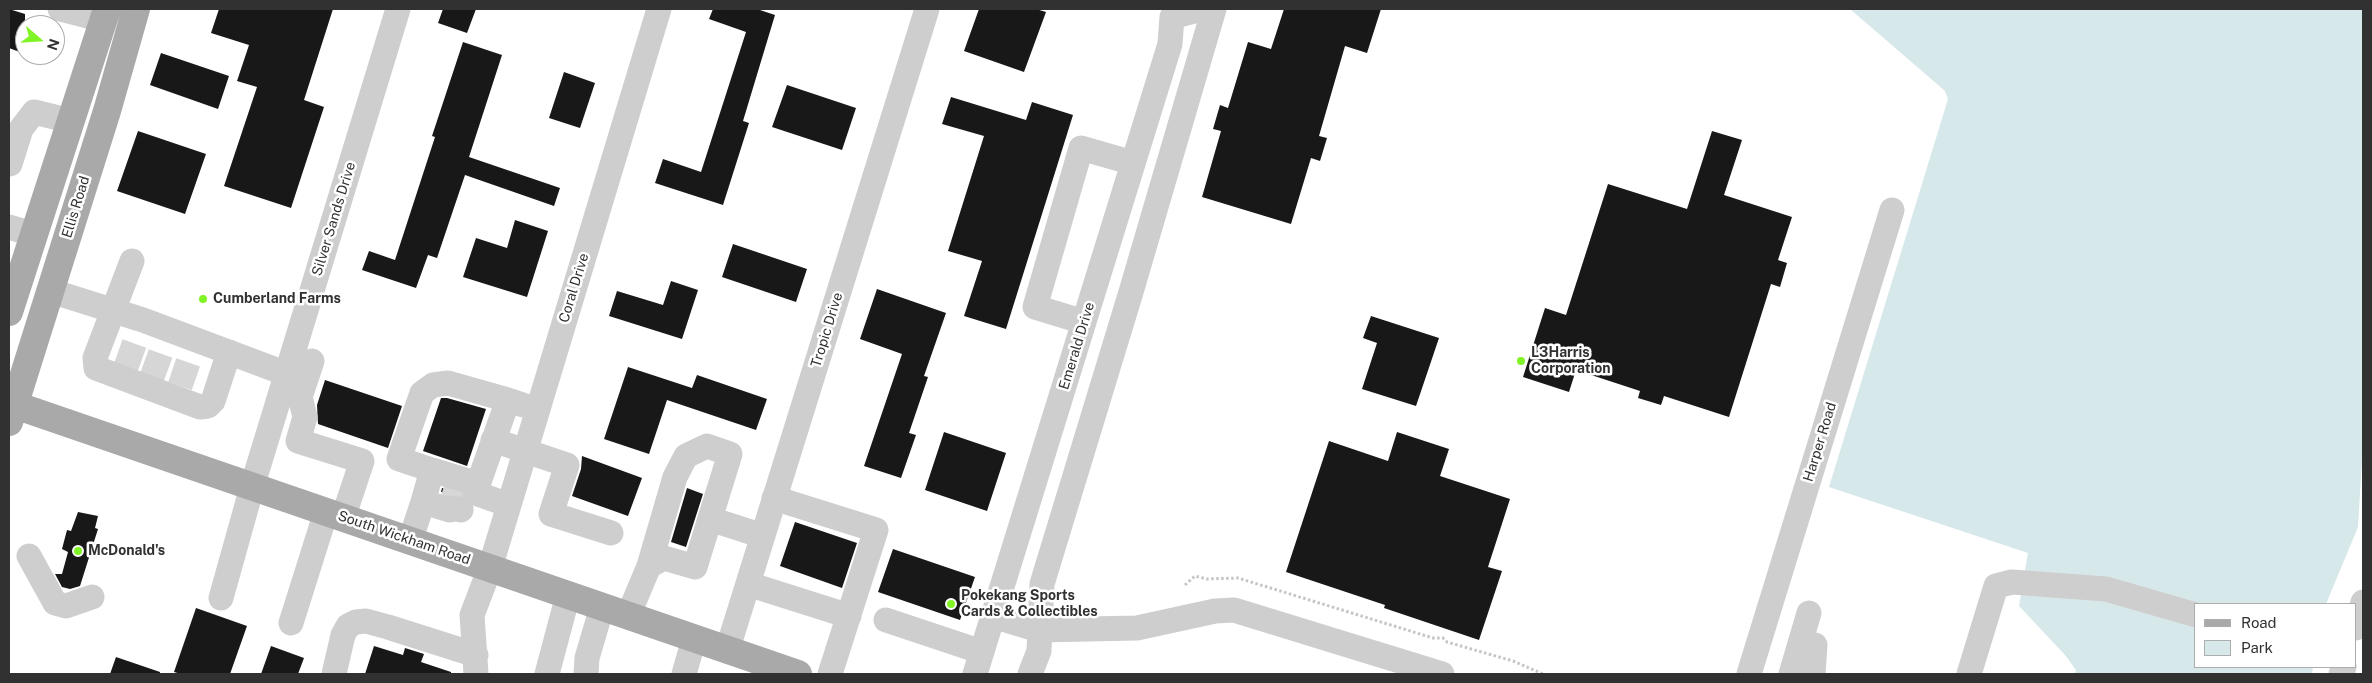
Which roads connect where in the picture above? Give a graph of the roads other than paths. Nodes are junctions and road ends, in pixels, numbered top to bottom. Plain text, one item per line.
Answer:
1 (60, 9) edge
2 (136, 9) edge
3 (398, 9) edge
4 (659, 9) edge
5 (927, 9) edge
6 (1202, 9) edge
7 (1214, 9) edge
8 (1169, 13) edge
9 (105, 15) edge
10 (71, 121) junction
11 (1133, 163) junction
12 (10, 164) dead end
13 (1892, 210) dead end
14 (9, 227) edge
15 (1113, 229) junction
16 (35, 235) junction
17 (1147, 239) junction
18 (132, 261) dead end
19 (51, 291) junction
20 (112, 310) junction
21 (9, 312) edge
22 (1084, 322) junction
23 (229, 352) junction
24 (312, 360) dead end
25 (289, 387) junction
26 (508, 400) junction
27 (538, 409) junction
28 (11, 410) edge
29 (493, 440) junction
30 (525, 451) junction
31 (252, 487) junction
32 (452, 492) junction
33 (774, 498) junction
34 (509, 504) junction
35 (335, 515) junction
36 (710, 519) junction
37 (611, 533) dead end
38 (762, 536) junction
39 (410, 541) junction
40 (30, 556) dead end
41 (650, 566) junction
42 (490, 568) junction
43 (748, 584) junction
44 (568, 595) junction
45 (92, 597) dead end
46 (221, 598) dead end
47 (2363, 602) edge
48 (602, 607) junction
49 (2194, 614) edge
50 (1816, 615) junction
51 (628, 616) junction
52 (849, 616) junction
53 (993, 616) junction
54 (886, 620) dead end
55 (291, 623) dead end
56 (2357, 624) edge
57 (1039, 630) junction
58 (694, 639) junction
59 (1815, 645) junction
60 (727, 650) junction
61 (978, 663) edge
62 (476, 665) edge
63 (334, 674) edge
64 (547, 674) edge
65 (586, 674) edge
66 (684, 674) edge
67 (798, 674) edge
68 (830, 674) edge
69 (1030, 674) edge
70 (1442, 674) edge
71 (1749, 674) edge
72 (1791, 674) edge
73 (1799, 674) edge
74 (1807, 674) edge
75 (1813, 674) edge
76 (1970, 674) edge

1 - 9 street
2 - 19 main road, Ellis Road
3 - 25 street, Silver Sands Drive
4 - 27 street, Coral Drive
5 - 33 street, Tropic Drive
6 - 8 street
7 - 17 street
8 - 11 street, Emerald Drive
9 - 10 main road
10 - 12 street
10 - 16 main road
11 - 15 street, Emerald Drive
11 - 22 street
13 - 71 street, Harper Road
14 - 16 street
15 - 17 street
15 - 22 street, Emerald Drive
16 - 21 main road
17 - 57 street
18 - 20 street
19 - 20 street
19 - 28 main road, Ellis Road
20 - 23 street
20 - 23 street
22 - 53 street, Emerald Drive
23 - 25 street
24 - 25 street
25 - 31 street, Silver Sands Drive
25 - 35 street
26 - 27 street
26 - 29 street
26 - 32 street
27 - 30 street, Coral Drive
28 - 31 main road, South Wickham Road
29 - 30 street
29 - 32 street
30 - 34 street, Coral Drive
30 - 37 street
31 - 35 main road, South Wickham Road
31 - 46 street, Silver Sands Drive
32 - 34 street
32 - 39 street
33 - 38 street, Tropic Drive
33 - 52 street
34 - 42 street, Coral Drive
35 - 39 main road, South Wickham Road
35 - 55 street
36 - 38 street
36 - 41 street
36 - 41 street
38 - 43 street, Tropic Drive
39 - 42 main road, South Wickham Road
40 - 45 street
41 - 51 street
42 - 44 main road, South Wickham Road
42 - 62 street, Coral Drive
43 - 52 street
43 - 60 street, Tropic Drive
44 - 48 main road, South Wickham Road
44 - 64 street
47 - 56 street
48 - 51 main road, South Wickham Road
48 - 65 street
49 - 76 street
50 - 59 street
50 - 72 street
50 - 73 street
51 - 58 main road, South Wickham Road
52 - 68 street
53 - 57 street
53 - 61 street, Emerald Drive
54 - 61 street
57 - 69 street
57 - 70 street
58 - 60 main road, South Wickham Road
58 - 66 street
59 - 74 street
59 - 75 street
60 - 67 main road, South Wickham Road
62 - 63 street

